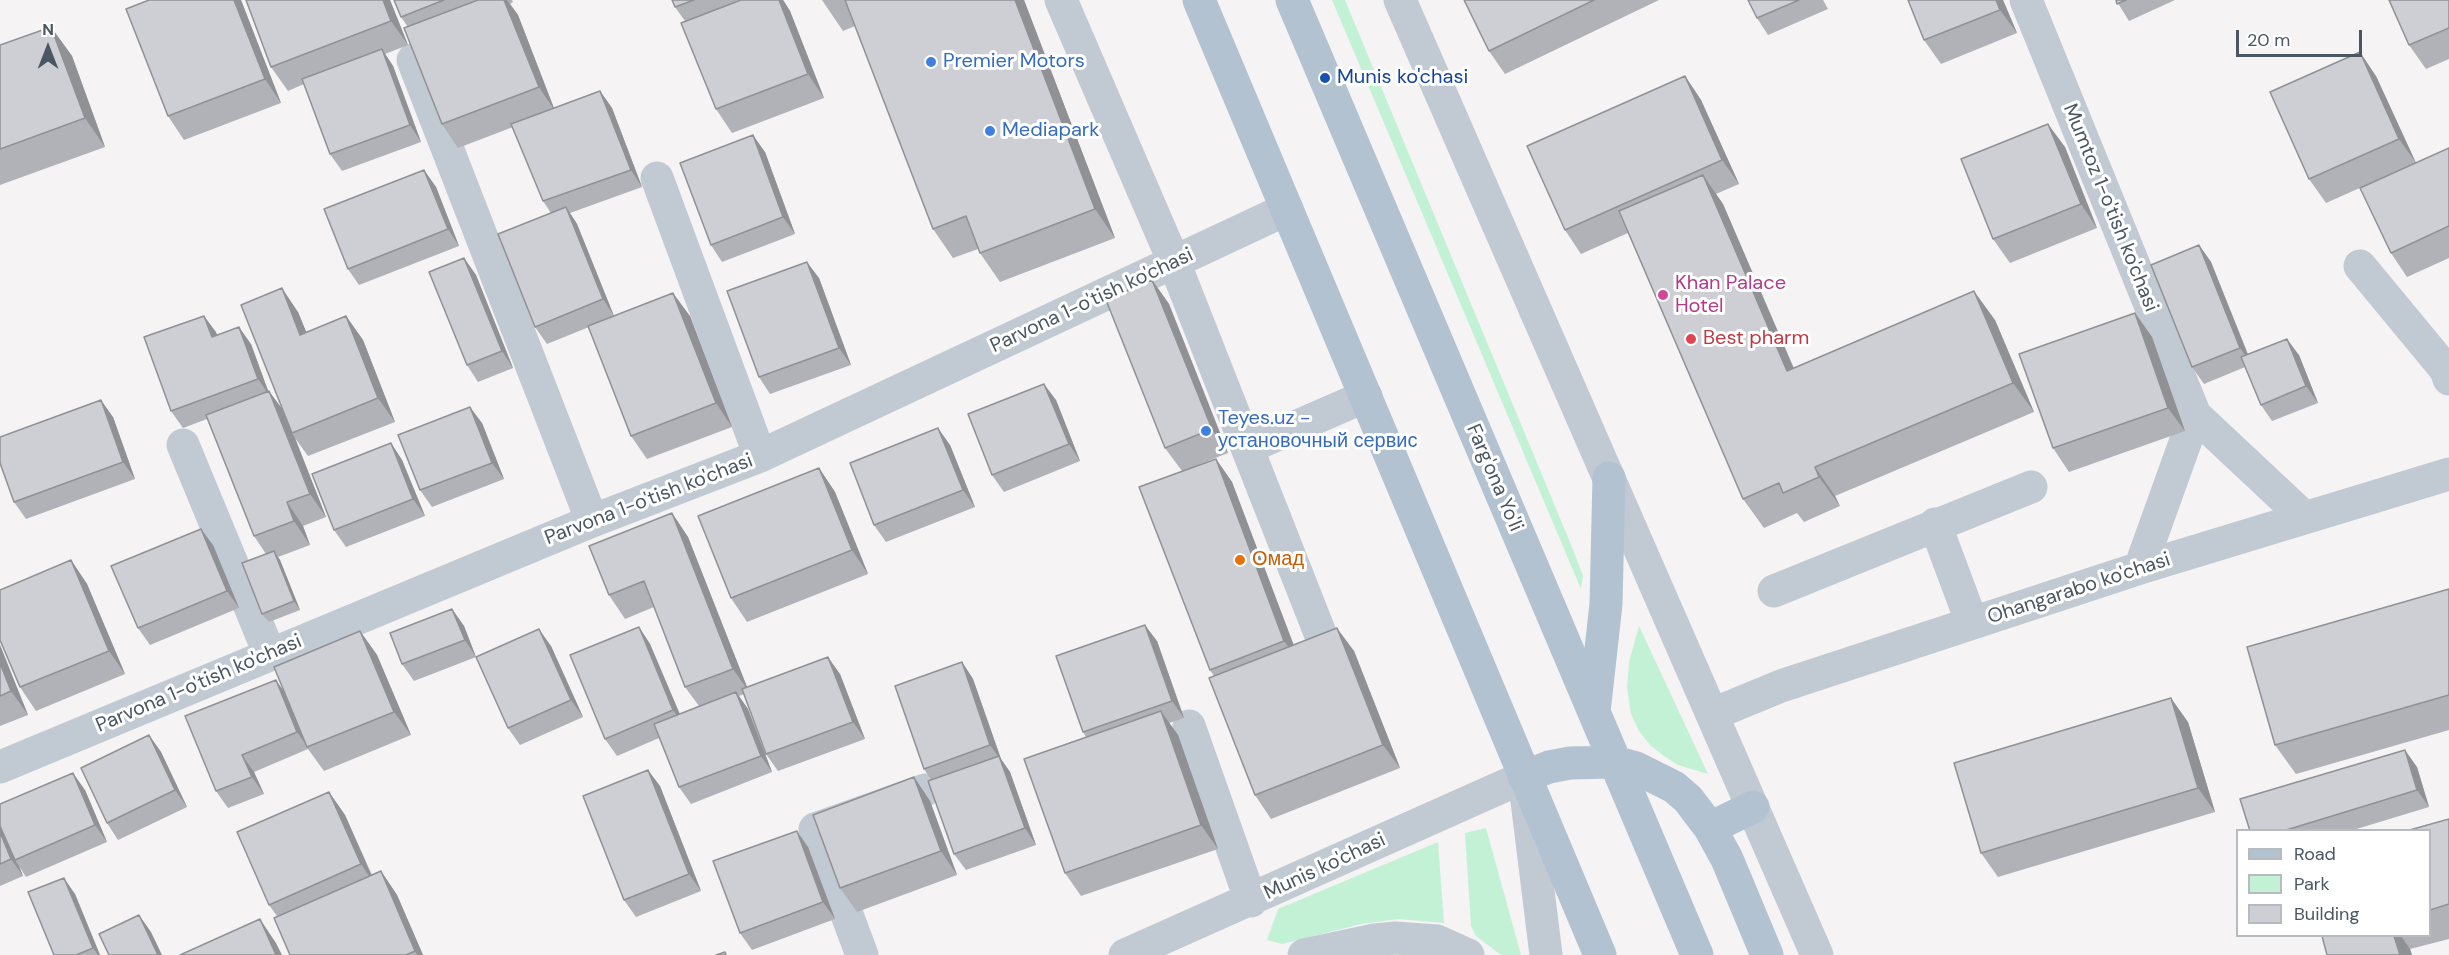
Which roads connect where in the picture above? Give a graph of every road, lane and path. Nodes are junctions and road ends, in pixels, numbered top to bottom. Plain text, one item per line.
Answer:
1 (1061, 0) edge
2 (1199, 0) edge
3 (1292, 0) edge
4 (1400, 0) edge
5 (2026, 0) edge
6 (413, 60) edge
7 (657, 178) dead end
8 (1287, 209) junction
9 (1174, 262) junction
10 (2360, 266) dead end
11 (2448, 373) edge
12 (1366, 396) junction
13 (2195, 415) junction
14 (183, 445) dead end
15 (1247, 448) junction
16 (760, 456) junction
17 (2449, 474) edge
18 (1609, 478) junction
19 (2031, 487) dead end
20 (2305, 518) junction
21 (592, 521) junction
22 (1935, 524) junction
23 (2140, 568) junction
24 (1774, 591) dead end
25 (1972, 623) junction
26 (1320, 633) edge
27 (270, 655) junction
28 (1594, 714) junction
29 (1713, 714) junction
30 (1189, 726) dead end
31 (1614, 762) junction
32 (0, 767) edge
33 (1524, 777) junction
34 (925, 790) edge
35 (1753, 807) junction
36 (1710, 828) junction
37 (815, 829) junction
38 (782, 842) edge
39 (1251, 901) junction
40 (862, 955) edge
41 (1125, 955) edge
42 (1304, 955) edge
43 (1468, 955) edge
44 (1546, 955) edge
45 (1600, 955) edge
46 (1697, 955) edge
47 (1767, 955) edge
48 (1817, 955) edge

1 - 9 street
2 - 8 main road
3 - 28 main road, Farg'ona Yo'li
4 - 18 street
5 - 13 street, Mumtoz 1-o'tish ko'chasi
6 - 21 street
7 - 16 street
8 - 9 street, Parvona 1-o'tish ko'chasi
8 - 12 main road
9 - 15 street
9 - 16 street, Parvona 1-o'tish ko'chasi
10 - 11 street
12 - 15 street
12 - 33 main road
13 - 20 street, Mumtoz 1-o'tish ko'chasi
13 - 23 street
14 - 27 street
15 - 26 street
16 - 21 street, Parvona 1-o'tish ko'chasi
17 - 20 street, Ohangarabo ko'chasi
18 - 28 main road
18 - 29 street
19 - 22 street
20 - 23 street, Ohangarabo ko'chasi
21 - 27 street, Parvona 1-o'tish ko'chasi
22 - 24 street
22 - 25 street
23 - 25 street, Ohangarabo ko'chasi
25 - 29 street, Ohangarabo ko'chasi
27 - 32 street, Parvona 1-o'tish ko'chasi
28 - 31 main road, Farg'ona Yo'li
29 - 35 street
30 - 39 street
31 - 33 main road
31 - 36 main road
31 - 46 main road, Farg'ona Yo'li
33 - 39 street, Munis ko'chasi
33 - 44 street
33 - 45 main road
34 - 37 street
35 - 36 main road
35 - 48 street
36 - 47 main road
37 - 38 street
37 - 40 street
39 - 41 street, Munis ko'chasi
42 - 43 street

